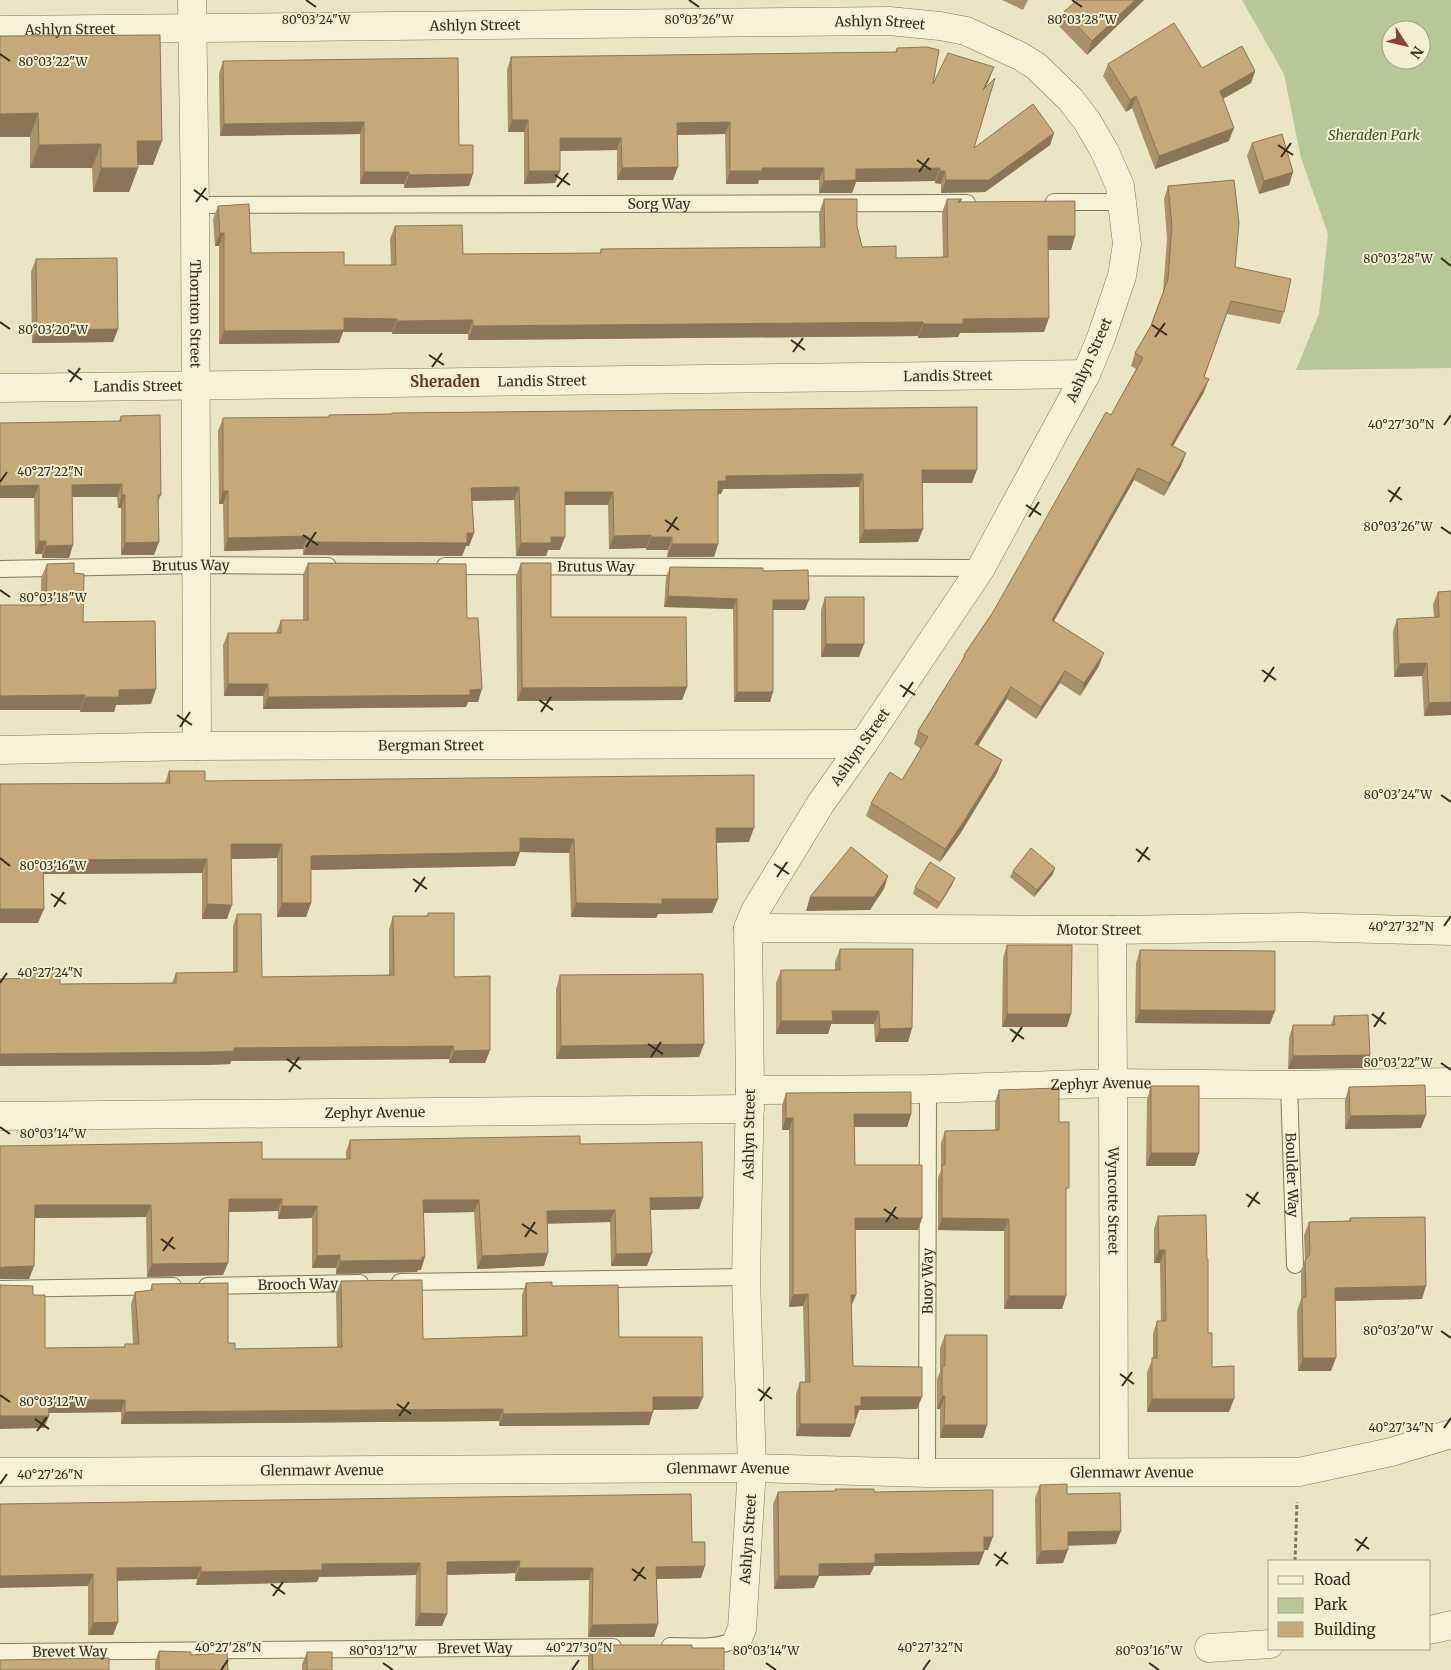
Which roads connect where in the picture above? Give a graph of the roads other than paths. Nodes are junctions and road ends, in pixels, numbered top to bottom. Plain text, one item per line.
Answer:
1 (192, 0) edge
2 (192, 28) junction
3 (0, 30) edge
4 (1042, 202) edge
5 (1122, 202) junction
6 (982, 203) edge
7 (195, 205) junction
8 (1086, 374) junction
9 (196, 386) junction
10 (0, 388) edge
11 (197, 565) junction
12 (346, 566) edge
13 (425, 566) edge
14 (982, 568) junction
15 (0, 569) edge
16 (863, 744) junction
17 (198, 746) junction
18 (0, 750) edge
19 (748, 928) junction
20 (1112, 930) junction
21 (1451, 931) edge
22 (1451, 1082) edge
23 (1113, 1083) junction
24 (1289, 1086) junction
25 (928, 1089) junction
26 (750, 1100) junction
27 (0, 1116) edge
28 (1295, 1265) dead end
29 (746, 1277) junction
30 (0, 1289) edge
31 (1451, 1434) edge
32 (752, 1468) junction
33 (1114, 1471) junction
34 (0, 1472) edge
35 (927, 1473) junction
36 (1451, 1625) edge
37 (1431, 1630) edge
38 (738, 1638) joint
39 (1268, 1644) edge
40 (656, 1646) edge
41 (626, 1647) edge
42 (1209, 1648) dead end
43 (0, 1652) edge

1 - 2 street, Thornton Street
2 - 3 street, Ashlyn Street
2 - 5 street, Ashlyn Street
2 - 7 street, Thornton Street
4 - 5 lane
5 - 8 street, Ashlyn Street
6 - 7 lane, Sorg Way
7 - 9 street, Thornton Street
8 - 9 street, Landis Street
8 - 14 street, Ashlyn Street
9 - 10 street, Landis Street
9 - 11 street, Thornton Street
11 - 12 lane, Brutus Way
11 - 15 lane, Brutus Way
11 - 17 street, Thornton Street
13 - 14 lane, Brutus Way
14 - 16 street, Ashlyn Street
16 - 17 street, Bergman Street
16 - 19 street, Ashlyn Street
17 - 18 street, Bergman Street
19 - 20 street, Motor Street
19 - 26 street, Ashlyn Street
20 - 21 street, Motor Street
20 - 23 street, Wyncotte Street
22 - 24 street, Zephyr Avenue
23 - 24 street, Zephyr Avenue
23 - 25 street, Zephyr Avenue
23 - 33 street, Wyncotte Street
24 - 28 lane, Boulder Way
25 - 26 street, Zephyr Avenue
25 - 35 lane, Buoy Way
26 - 27 street, Zephyr Avenue
26 - 29 street, Ashlyn Street
29 - 30 lane, Brooch Way
29 - 32 street, Ashlyn Street
31 - 33 street, Glenmawr Avenue
32 - 34 street, Glenmawr Avenue
32 - 35 street, Glenmawr Avenue
32 - 38 street, Ashlyn Street
33 - 35 street, Glenmawr Avenue
36 - 37 street
38 - 40 lane
39 - 42 street
41 - 43 lane, Brevet Way

